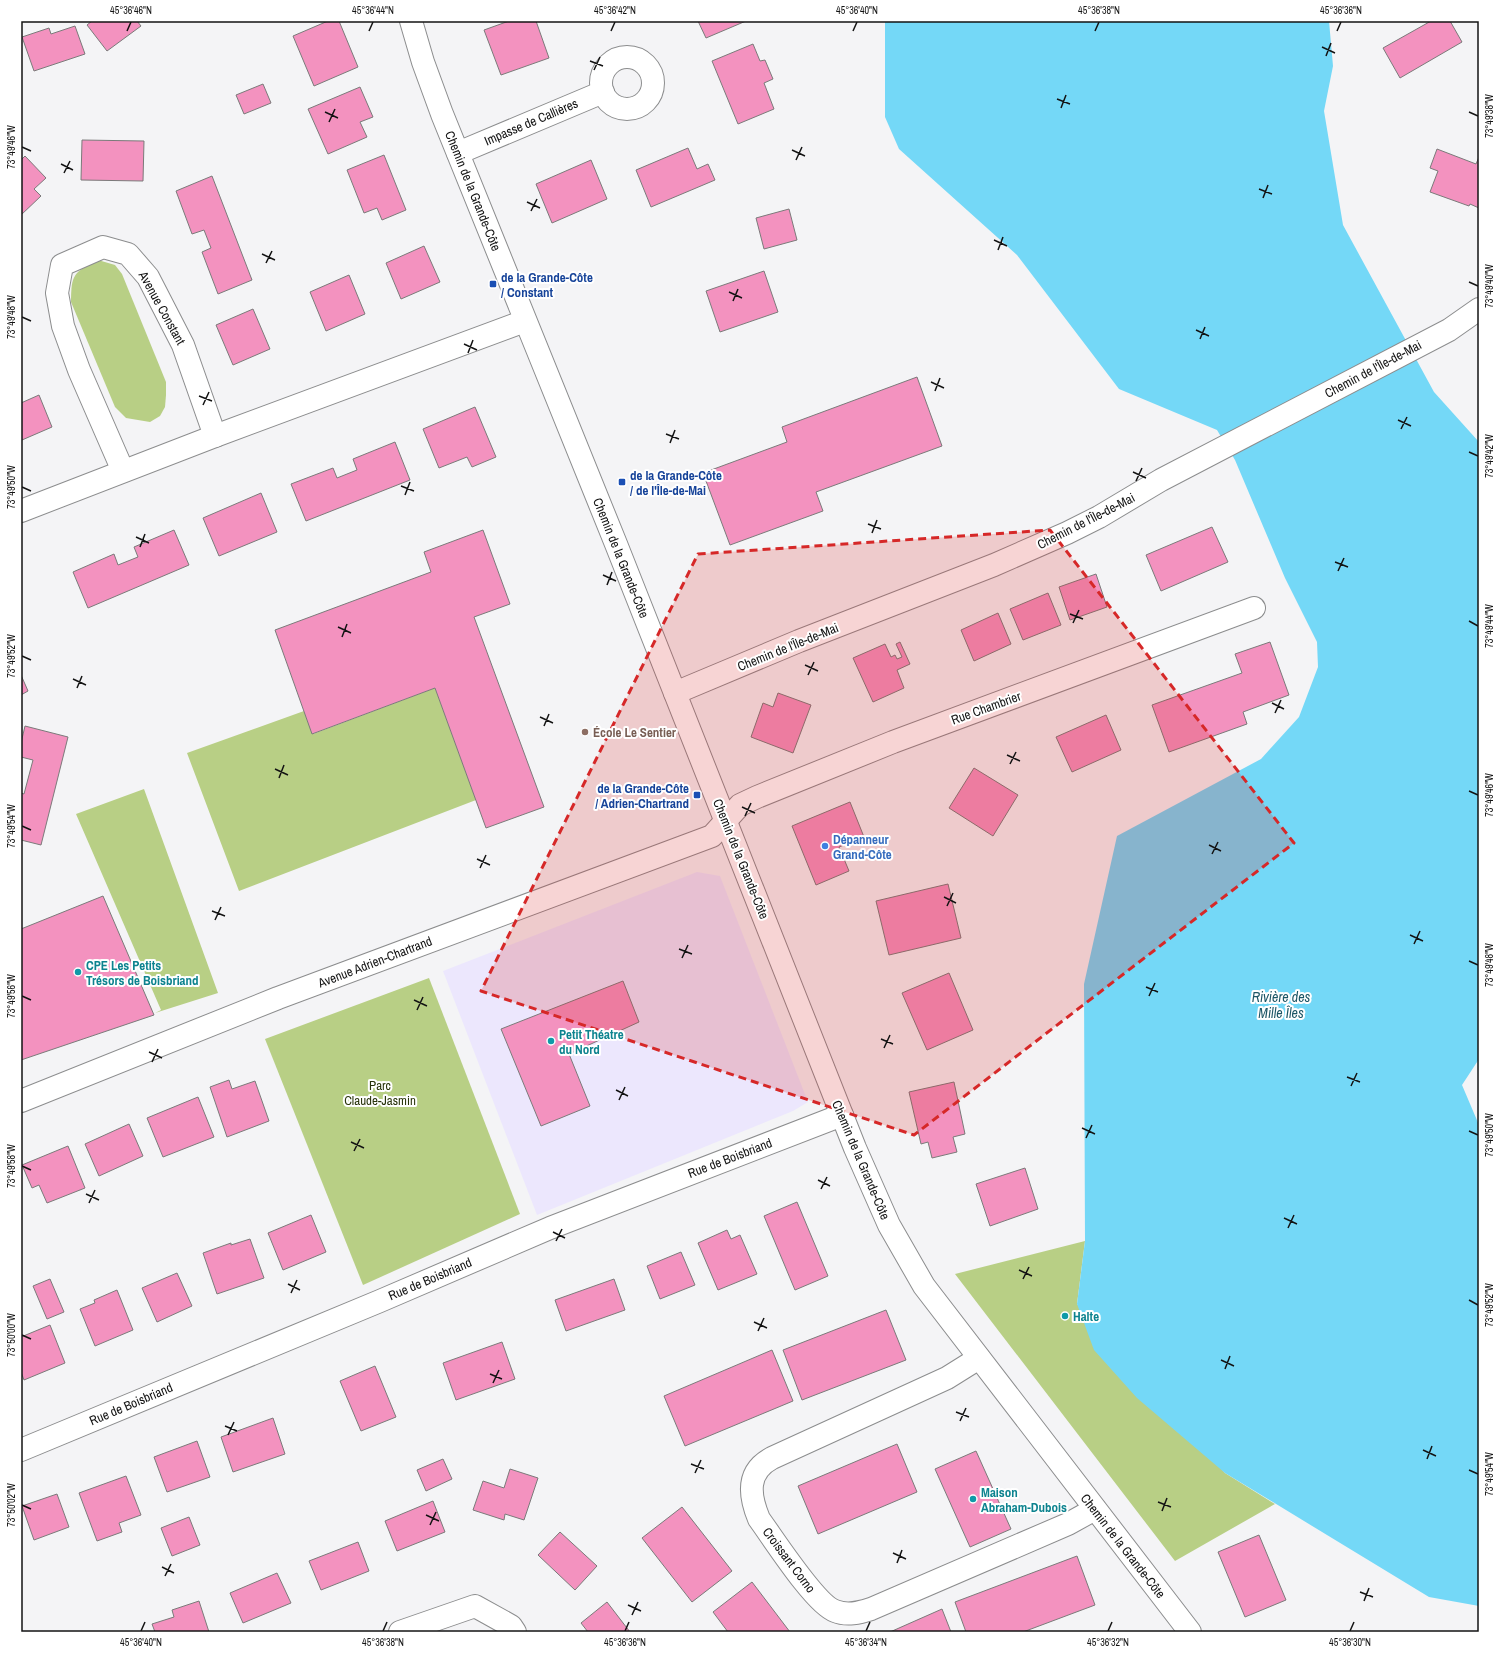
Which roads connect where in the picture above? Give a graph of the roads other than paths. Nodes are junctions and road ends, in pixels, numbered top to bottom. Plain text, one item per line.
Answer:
1 (411, 21) edge
2 (603, 92) dead end
3 (458, 153) junction
4 (1479, 309) edge
5 (525, 321) junction
6 (215, 436) junction
7 (124, 471) junction
8 (21, 511) edge
9 (1254, 608) dead end
10 (675, 693) junction
11 (726, 821) junction
12 (21, 1100) edge
13 (842, 1115) junction
14 (979, 1358) junction
15 (21, 1450) edge
16 (1095, 1509) junction
17 (400, 1632) edge
18 (515, 1632) edge
19 (1190, 1632) edge

1 - 3 street, Chemin de la Grande-Côte
2 - 3 street, Impasse de Callières
3 - 5 street, Chemin de la Grande-Côte
4 - 10 street, Chemin de l'Île-de-Mai
5 - 6 street
5 - 10 street, Chemin de la Grande-Côte
6 - 7 street
6 - 7 street, Avenue Constant
7 - 8 street
9 - 11 street, Rue Chambrier
10 - 11 street, Chemin de la Grande-Côte
11 - 12 street, Avenue Adrien-Chartrand
11 - 13 street, Chemin de la Grande-Côte
13 - 14 street, Chemin de la Grande-Côte
13 - 15 street, Rue de Boisbriand
14 - 16 street, Chemin de la Grande-Côte
14 - 16 street, Croissant Corno
16 - 19 street, Chemin de la Grande-Côte
17 - 18 street

